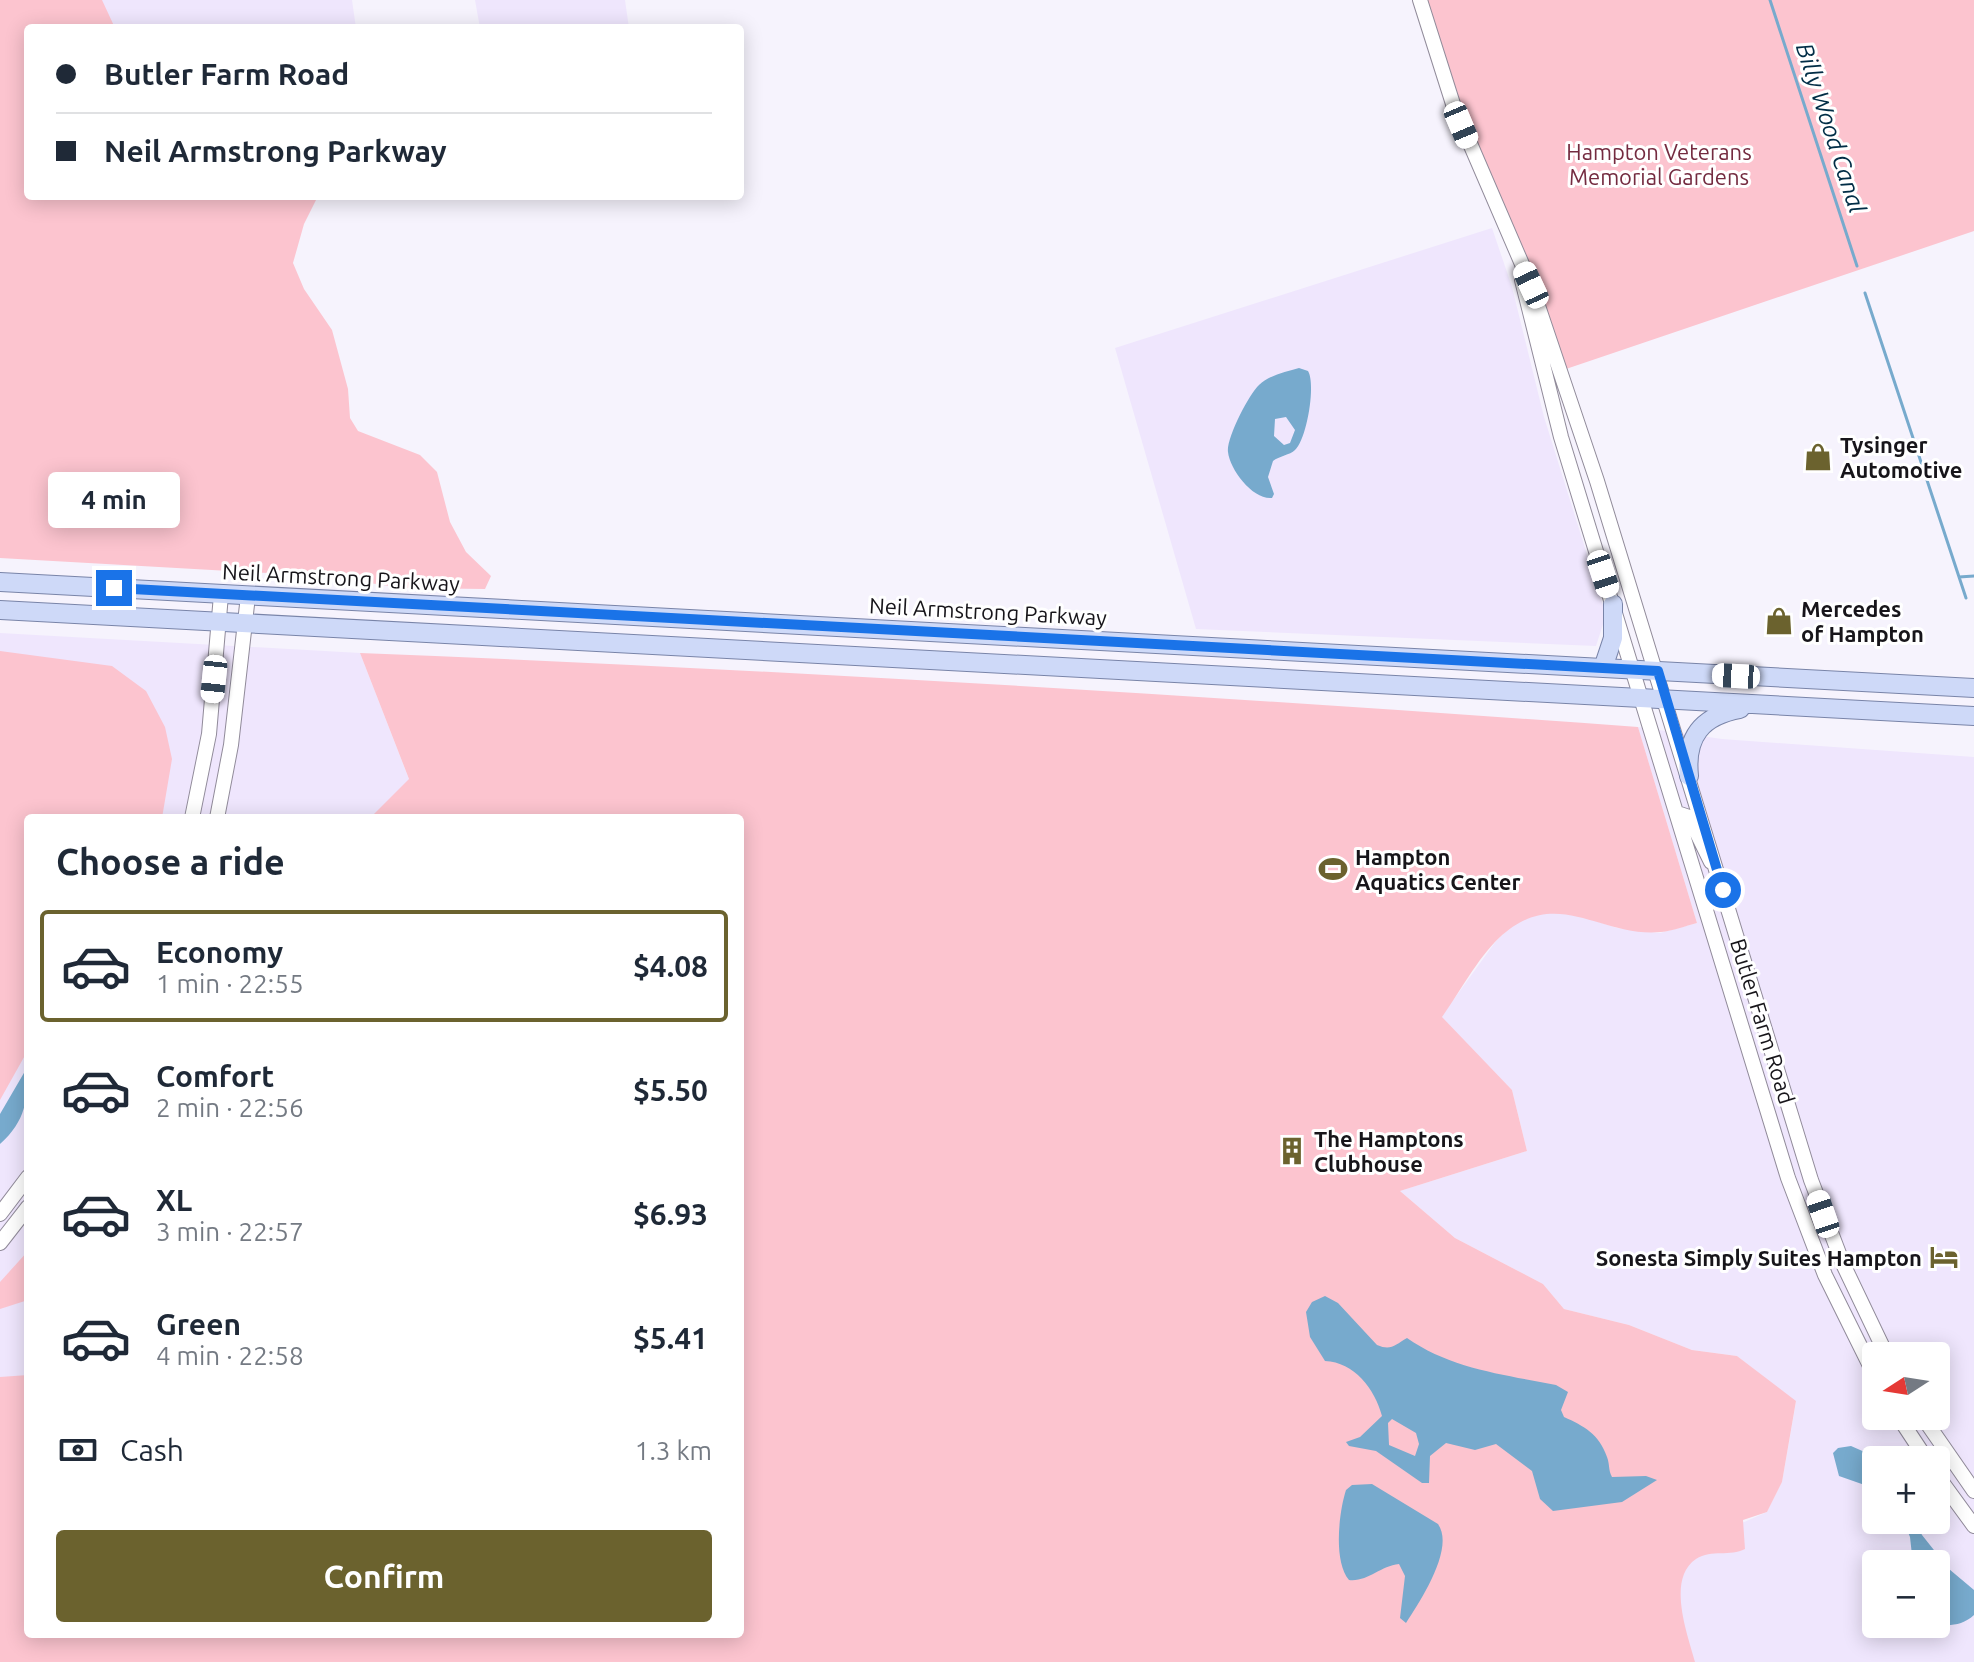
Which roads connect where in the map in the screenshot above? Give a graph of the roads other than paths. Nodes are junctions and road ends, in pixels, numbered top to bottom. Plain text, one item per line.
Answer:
1 (1420, 0) edge
2 (1516, 252) junction
3 (1584, 513) junction
4 (1622, 556) junction
5 (0, 582) edge
6 (221, 595) junction
7 (248, 596) junction
8 (1613, 604) junction
9 (0, 610) edge
10 (220, 623) junction
11 (245, 624) junction
12 (1603, 668) junction
13 (1634, 670) junction
14 (1658, 671) junction
15 (1974, 688) edge
16 (1642, 697) junction
17 (1666, 698) junction
18 (1763, 704) junction
19 (1974, 718) edge
20 (1689, 776) junction
21 (1677, 813) junction
22 (193, 814) edge
23 (218, 814) edge
24 (1718, 872) junction
25 (24, 1182) edge
26 (24, 1212) edge
27 (0, 1214) edge
28 (0, 1243) edge
29 (1880, 1342) edge
30 (1862, 1350) edge
31 (1932, 1430) edge
32 (1974, 1491) edge
33 (1950, 1493) edge
34 (1974, 1526) edge

1 - 2 street, Butler Farm Road
2 - 3 street, Butler Farm Road
2 - 4 street, Butler Farm Road
3 - 4 street
3 - 8 street, Butler Farm Road
4 - 14 street, Butler Farm Road
5 - 6 main road, Neil Armstrong Parkway
6 - 7 main road, Neil Armstrong Parkway
6 - 10 street
7 - 11 street
7 - 12 main road, Neil Armstrong Parkway
8 - 12 main road
8 - 13 street, Butler Farm Road
9 - 10 main road
10 - 11 main road
10 - 22 street
11 - 16 main road
11 - 23 street
12 - 13 main road, Neil Armstrong Parkway
13 - 14 main road, Neil Armstrong Parkway
13 - 16 street, Butler Farm Road
14 - 15 main road, Neil Armstrong Parkway
14 - 17 street, Butler Farm Road
16 - 17 main road
16 - 21 street, Butler Farm Road
17 - 18 main road
17 - 20 street, Butler Farm Road
18 - 19 main road
18 - 20 main road
20 - 24 street, Butler Farm Road
21 - 24 street
21 - 30 street, Butler Farm Road
24 - 29 street, Butler Farm Road
25 - 27 street
26 - 28 street
31 - 32 street
33 - 34 street

